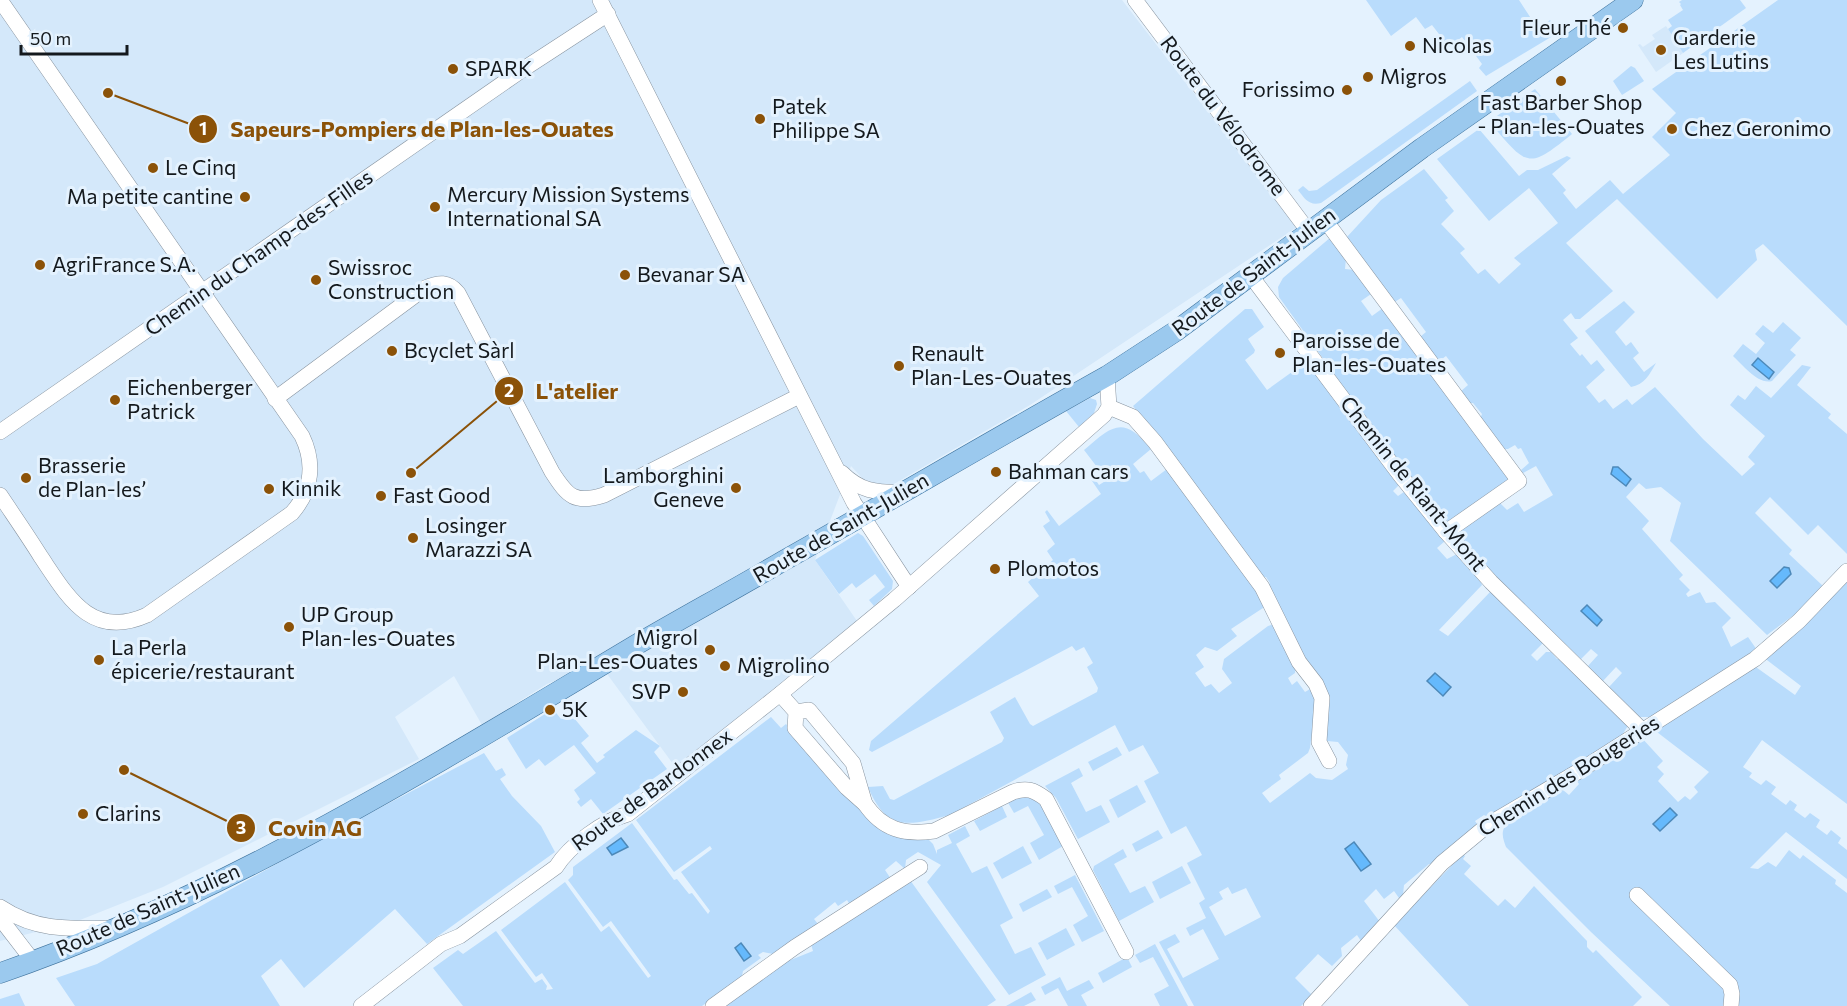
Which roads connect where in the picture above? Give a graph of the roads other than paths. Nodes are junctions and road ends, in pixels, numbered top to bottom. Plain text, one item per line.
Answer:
1 (0, 0) edge
2 (600, 0) edge
3 (1135, 0) edge
4 (1633, 0) edge
5 (608, 14) junction
6 (1325, 220) junction
7 (1309, 232) junction
8 (1251, 276) junction
9 (202, 293) junction
10 (1107, 376) junction
11 (799, 396) junction
12 (276, 399) junction
13 (1109, 407) junction
14 (0, 432) edge
15 (836, 468) junction
16 (902, 493) junction
17 (0, 495) edge
18 (862, 516) junction
19 (1446, 532) junction
20 (1847, 571) edge
21 (909, 587) junction
22 (780, 694) junction
23 (802, 711) junction
24 (1641, 729) junction
25 (1329, 761) dead end
26 (865, 804) junction
27 (920, 867) dead end
28 (1637, 895) dead end
29 (0, 907) edge
30 (0, 918) edge
31 (119, 928) junction
32 (1126, 952) dead end
33 (33, 961) junction
34 (0, 973) edge
35 (361, 1006) edge
36 (713, 1006) edge
37 (1311, 1006) edge
38 (1731, 1006) edge

1 - 9 street
2 - 5 street
3 - 7 street, Route du Vélodrome
4 - 6 main road, Route de Saint-Julien
5 - 9 street, Chemin du Champ-des-Filles
5 - 11 street
6 - 7 main road, Route de Saint-Julien
6 - 19 street
7 - 8 main road, Route de Saint-Julien
8 - 10 main road, Route de Saint-Julien
8 - 19 street, Chemin de Riant-Mont
9 - 12 street
9 - 14 street, Chemin du Champ-des-Filles
10 - 13 street
10 - 16 main road, Route de Saint-Julien
11 - 12 street
11 - 15 street
12 - 17 street
13 - 21 street, Route de Bardonnex
13 - 25 street
15 - 16 street
15 - 18 street
16 - 18 main road, Route de Saint-Julien
18 - 21 street
18 - 31 main road, Route de Saint-Julien
19 - 24 street, Chemin de Riant-Mont
20 - 24 street, Chemin des Bougeries
21 - 22 street, Route de Bardonnex
22 - 23 street
22 - 35 street, Route de Bardonnex
23 - 26 street
23 - 26 street
24 - 37 street, Chemin des Bougeries
26 - 32 street
27 - 36 street
28 - 38 street
29 - 31 street
30 - 33 street
31 - 33 main road, Route de Saint-Julien
33 - 34 main road, Route de Saint-Julien

